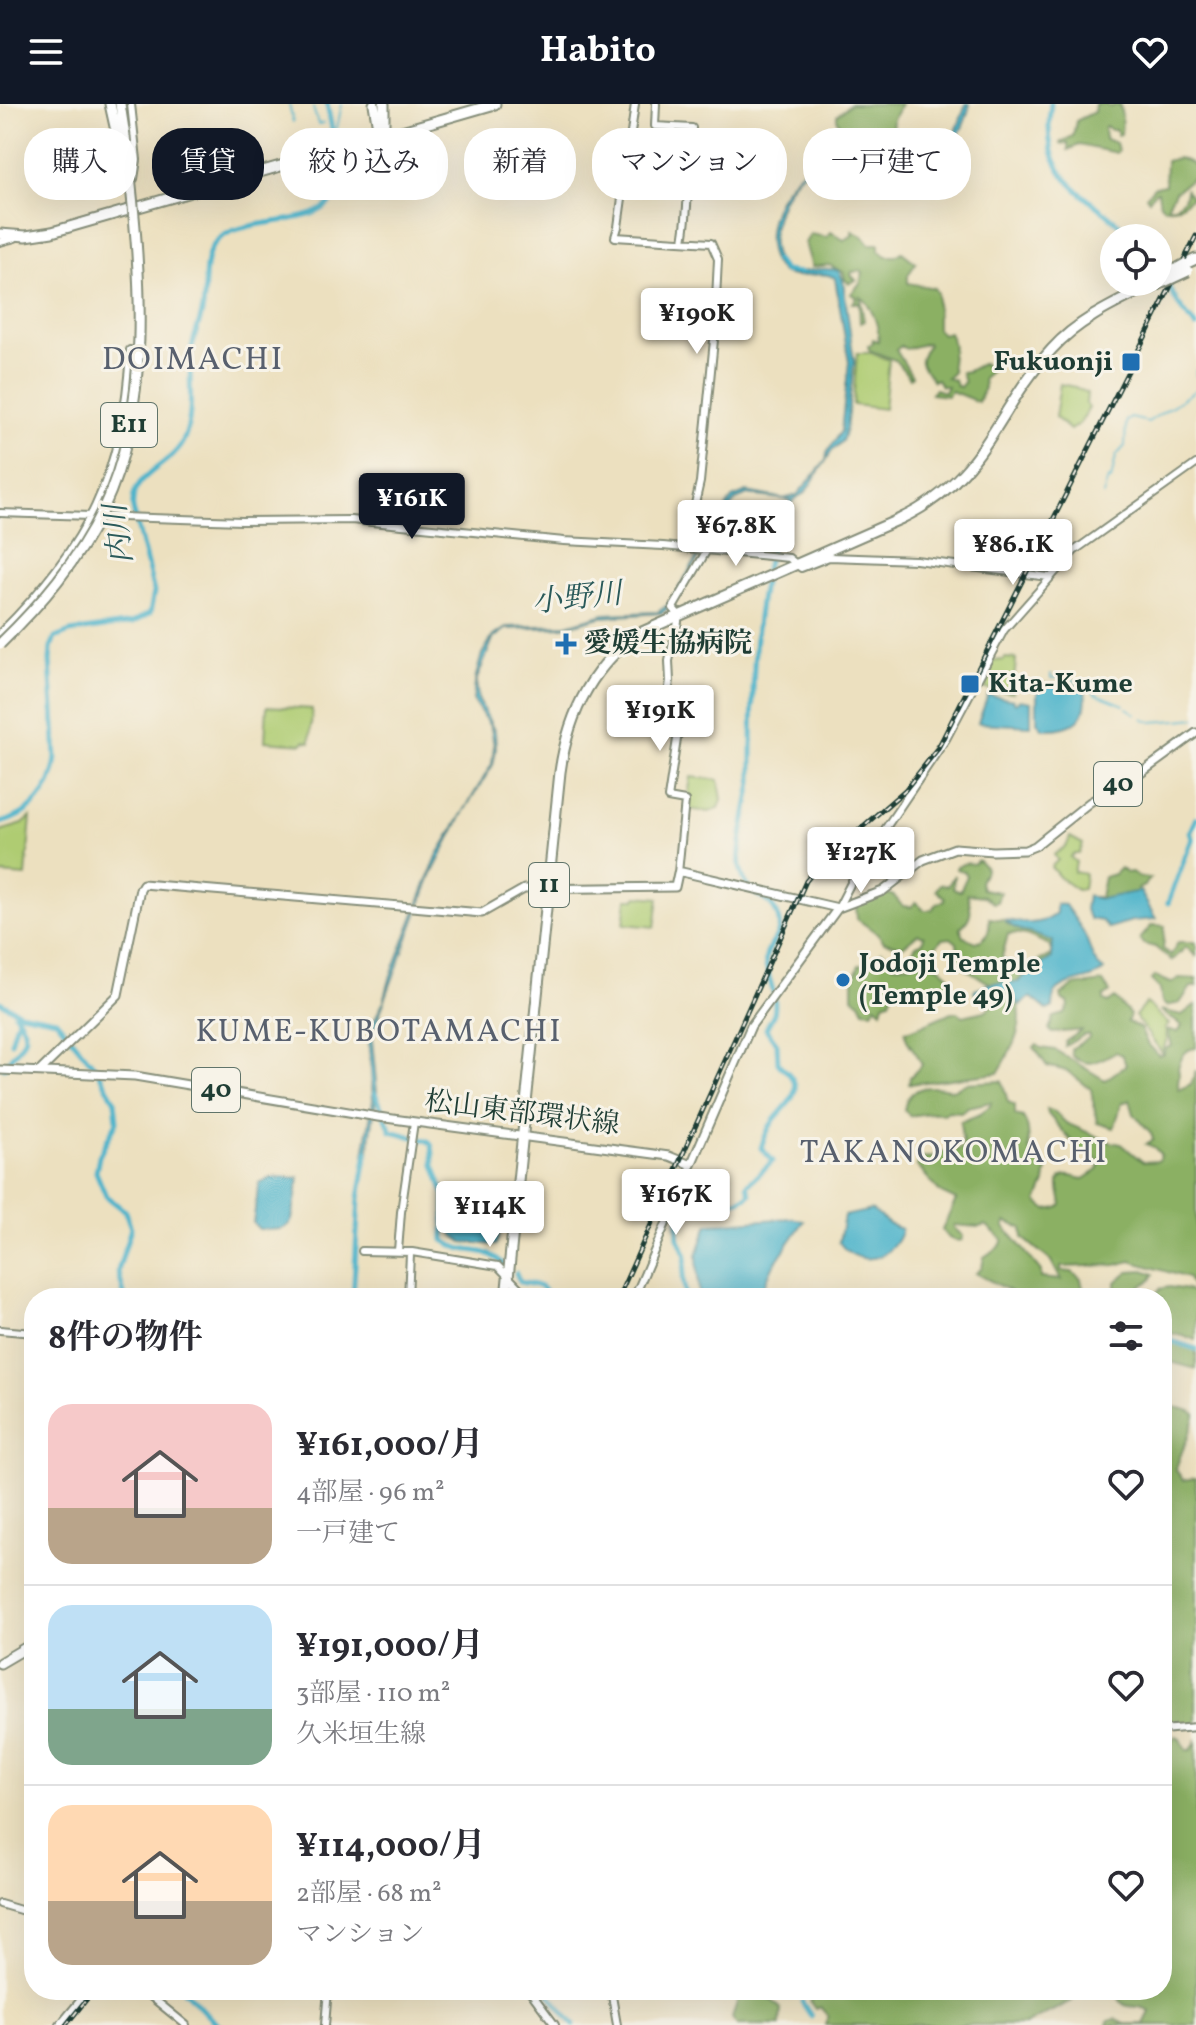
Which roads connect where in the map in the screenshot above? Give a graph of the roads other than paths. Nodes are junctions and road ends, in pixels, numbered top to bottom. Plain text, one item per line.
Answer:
1 (115, 104) edge
2 (131, 104) edge
3 (374, 104) edge
4 (384, 104) edge
5 (484, 104) edge
6 (495, 104) edge
7 (635, 104) edge
8 (656, 104) edge
9 (424, 122) junction
10 (381, 128) edge
11 (382, 128) edge
12 (396, 128) edge
13 (424, 128) edge
14 (280, 164) edge
15 (136, 205) junction
16 (0, 232) edge
17 (18, 234) junction
18 (683, 241) junction
19 (0, 242) edge
20 (1196, 264) edge
21 (1172, 275) edge
22 (1132, 296) edge
23 (130, 350) dead end
24 (1196, 464) edge
25 (0, 513) edge
26 (92, 516) junction
27 (103, 517) junction
28 (685, 548) junction
29 (705, 549) junction
30 (796, 566) junction
31 (1049, 577) junction
32 (678, 616) junction
33 (0, 641) edge
34 (1196, 733) edge
35 (678, 873) junction
36 (550, 889) junction
37 (838, 908) junction
38 (51, 1067) junction
39 (0, 1070) edge
40 (414, 1122) junction
41 (525, 1138) junction
42 (691, 1165) junction
43 (362, 1251) dead end
44 (398, 1251) junction
45 (410, 1254) junction
46 (511, 1280) junction
47 (408, 1288) edge
48 (510, 1288) edge
49 (519, 1288) edge
50 (638, 1288) edge
51 (0, 1330) edge
52 (24, 1332) edge
53 (24, 1648) edge
54 (0, 1662) edge
55 (1196, 1727) edge
56 (1172, 1729) edge
57 (0, 1904) edge
58 (24, 1911) edge
59 (81, 2000) edge
60 (155, 2000) edge
61 (327, 2000) edge
62 (536, 2000) edge
63 (613, 2000) edge
64 (60, 2025) edge
65 (186, 2025) edge
66 (325, 2025) edge
67 (555, 2025) edge
68 (617, 2025) edge

1 - 33 highway, E11, bridge
2 - 15 street
3 - 10 highway
4 - 11 highway
5 - 9 highway
6 - 9 highway
7 - 18 street
8 - 18 street
9 - 12 highway
9 - 13 street
14 - 15 highway
15 - 17 highway
15 - 27 street
16 - 17 highway
17 - 19 street
18 - 28 street
20 - 21 highway, 11, bridge
22 - 30 highway, 11
23 - 26 street
24 - 31 street
25 - 26 street
26 - 27 street
26 - 33 street
27 - 28 street
27 - 33 street
28 - 29 street
29 - 30 street
29 - 32 street
30 - 31 street
30 - 32 highway, 11
31 - 37 street
32 - 35 street
32 - 36 highway, 11
34 - 37 main road, 40
35 - 36 main road
35 - 37 main road
36 - 38 main road
36 - 41 highway, 11
37 - 42 main road
38 - 39 main road, 松山東部環状線 / 40
38 - 40 main road, 松山東部環状線 / 40
40 - 41 main road, 松山東部環状線 / 40
40 - 44 street
41 - 42 main road, 松山東部環状線 / 40
41 - 46 highway, 11
42 - 50 street
43 - 44 street
44 - 45 street
45 - 46 street
45 - 47 street
46 - 48 highway, 11
46 - 49 street
51 - 52 street
53 - 54 highway
55 - 56 street
57 - 58 street
59 - 64 street
60 - 65 street
61 - 66 street
62 - 67 street
63 - 68 street

